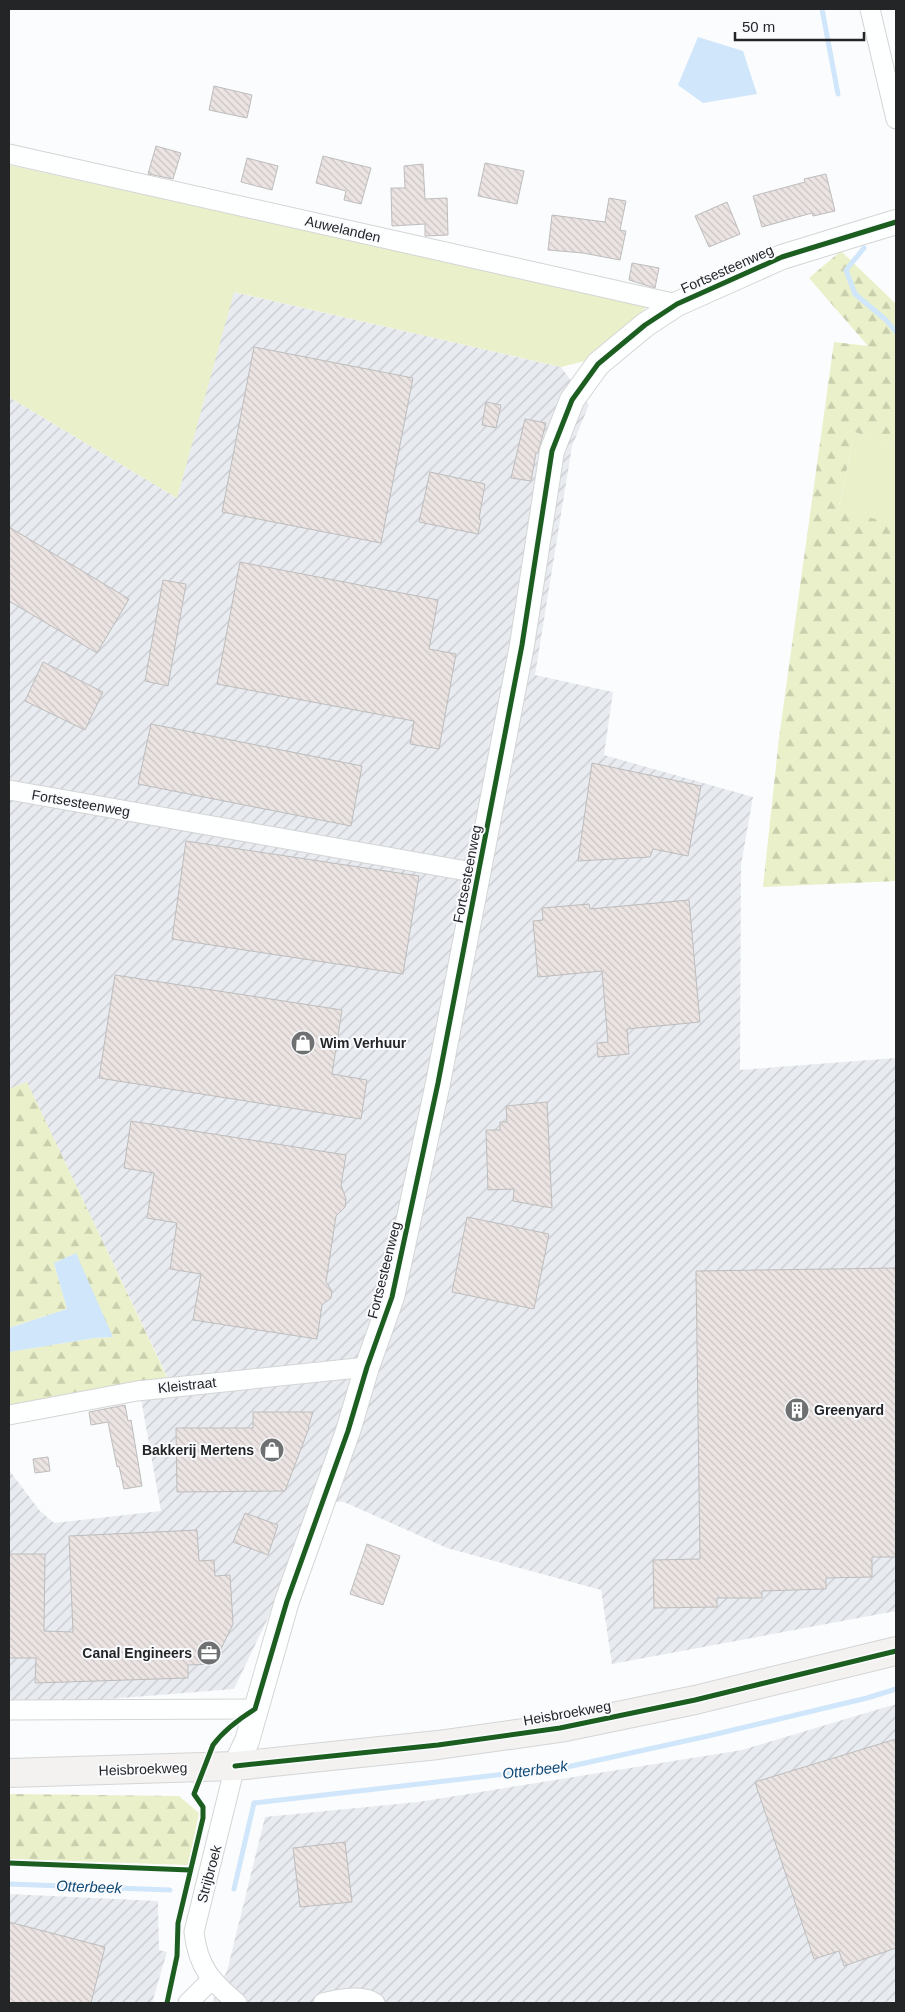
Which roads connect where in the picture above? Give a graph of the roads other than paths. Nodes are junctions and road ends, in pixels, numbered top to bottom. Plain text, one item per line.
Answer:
1 (870, 9) edge
2 (896, 119) edge
3 (9, 154) edge
4 (896, 222) edge
5 (677, 304) junction
6 (9, 790) edge
7 (478, 873) junction
8 (367, 1367) junction
9 (9, 1414) edge
10 (896, 1651) edge
11 (9, 1710) edge
12 (255, 1710) junction
13 (235, 1766) junction
14 (9, 1773) edge
15 (211, 1980) junction
16 (188, 2003) edge
17 (237, 2003) edge
18 (323, 2003) edge
19 (375, 2003) edge

1 - 2 street
3 - 5 street, Auwelanden
4 - 5 street, Fortsesteenweg
5 - 7 street, Fortsesteenweg
6 - 7 street, Fortsesteenweg
7 - 8 street, Fortsesteenweg
8 - 9 street, Kleistraat
8 - 12 street, Fortsesteenweg
10 - 13 main road, Heisbroekweg
11 - 12 street
12 - 13 street, Fortsesteenweg
13 - 14 main road, Heisbroekweg
13 - 15 street, Strijbroek
15 - 16 street
15 - 17 street, Strijbroek
18 - 19 street

